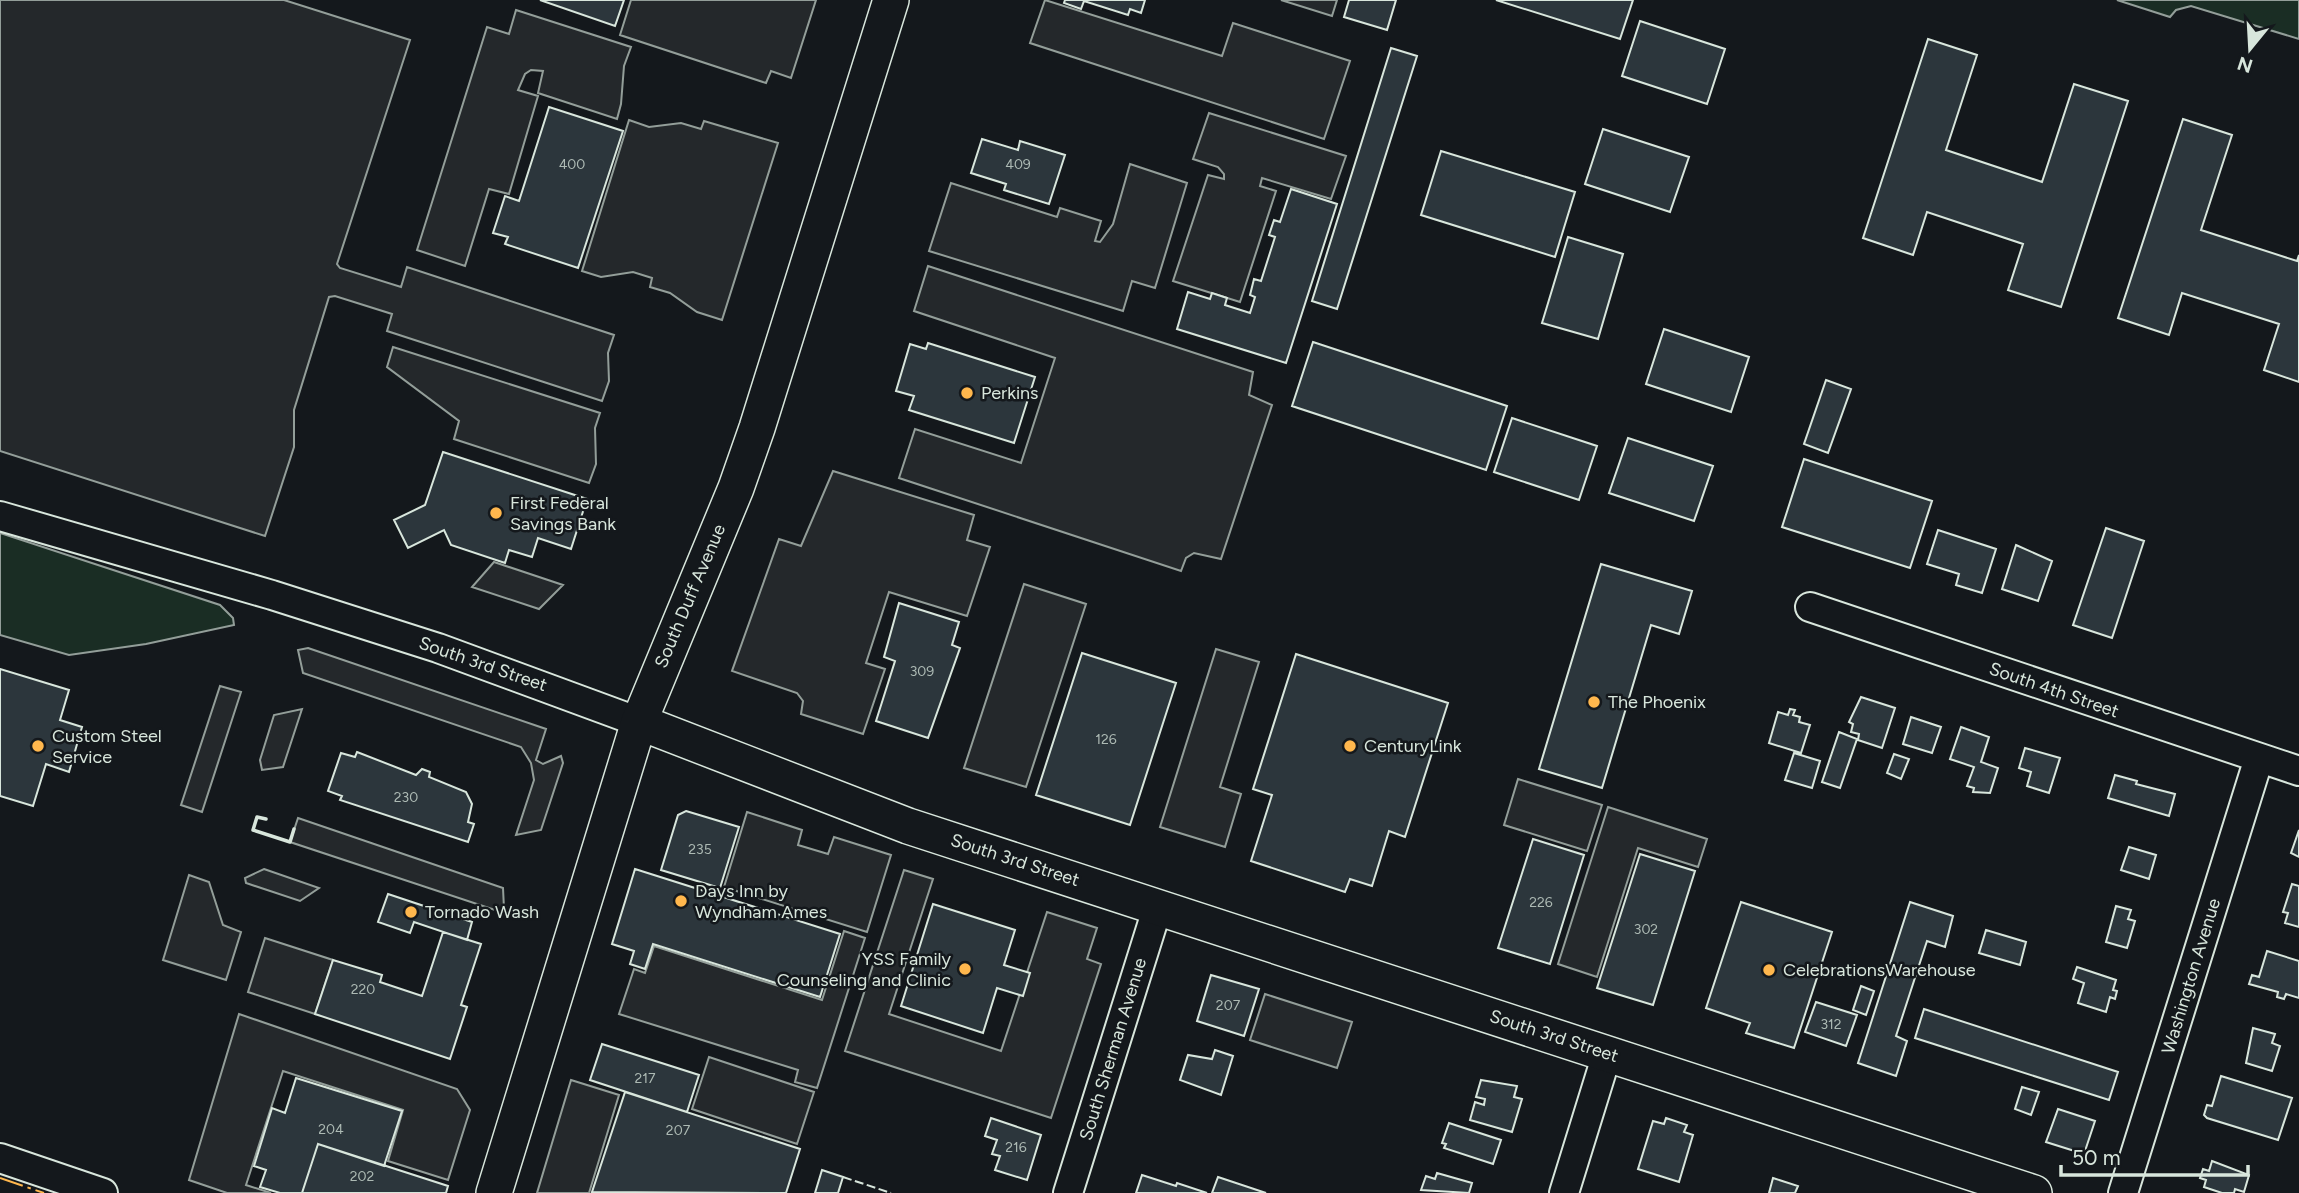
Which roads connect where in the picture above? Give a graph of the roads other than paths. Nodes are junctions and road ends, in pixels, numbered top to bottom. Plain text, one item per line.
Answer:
1 (891, 0) edge
2 (0, 516) edge
3 (1810, 607) dead end
4 (639, 722) junction
5 (2259, 758) junction
6 (2299, 771) edge
7 (1158, 906) junction
8 (1607, 1054) junction
9 (0, 1158) edge
10 (87, 1190) edge
11 (494, 1193) edge
12 (1068, 1193) edge
13 (1564, 1193) edge
14 (2034, 1193) edge
15 (2123, 1193) edge

1 - 4 main road, South Duff Avenue
2 - 4 street, South 3rd Street
3 - 5 street, South 4th Street
4 - 7 main road, South 3rd Street
4 - 11 main road, South Duff Avenue
5 - 6 street, South 4th Street
5 - 15 street, Washington Avenue
7 - 8 main road, South 3rd Street
7 - 12 street, South Sherman Avenue
8 - 13 street
8 - 14 main road, South 3rd Street
9 - 10 street

